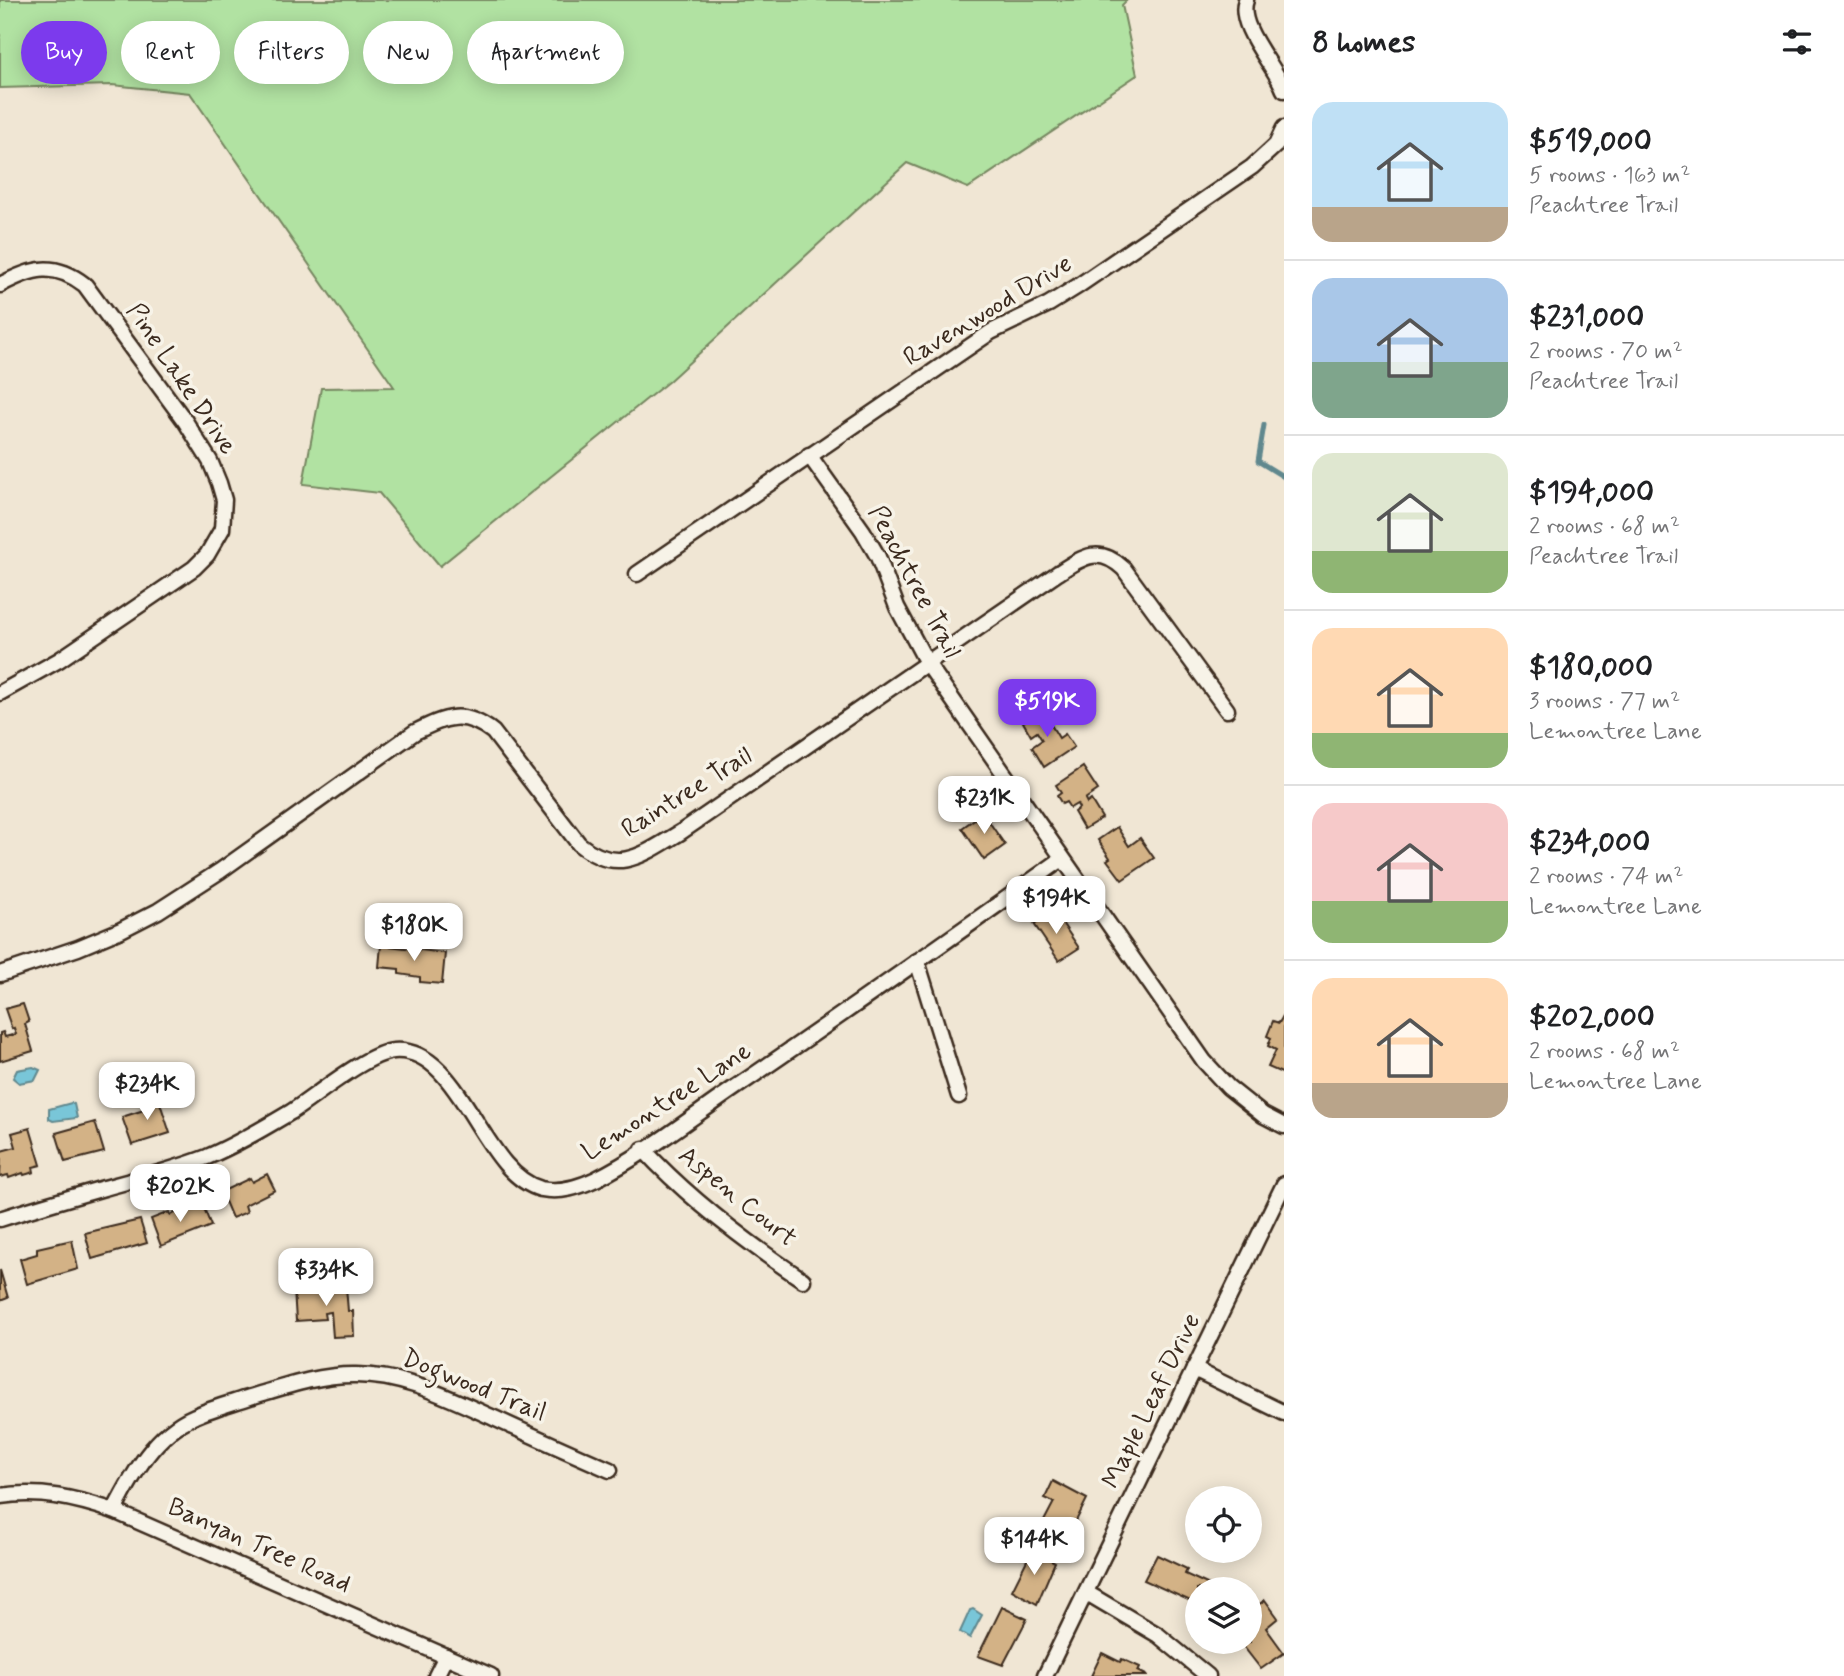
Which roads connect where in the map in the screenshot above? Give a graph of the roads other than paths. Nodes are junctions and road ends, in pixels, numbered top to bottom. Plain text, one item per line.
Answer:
1 (1246, 0) edge
2 (1284, 90) edge
3 (1284, 128) edge
4 (0, 285) edge
5 (808, 455) junction
6 (637, 574) dead end
7 (927, 663) junction
8 (0, 692) edge
9 (1227, 710) dead end
10 (1062, 859) junction
11 (917, 961) junction
12 (0, 974) edge
13 (959, 1096) dead end
14 (1284, 1126) edge
15 (643, 1149) junction
16 (1284, 1184) edge
17 (0, 1219) edge
18 (803, 1280) dead end
19 (1194, 1369) junction
20 (1284, 1413) edge
21 (610, 1470) dead end
22 (0, 1496) edge
23 (114, 1511) junction
24 (1087, 1592) junction
25 (446, 1656) junction
26 (436, 1676) edge
27 (491, 1676) edge
28 (1045, 1676) edge
29 (1208, 1676) edge

1 - 2 street
3 - 5 street, Ravenwood Drive
4 - 8 street, Pine Lake Drive
5 - 6 street, Ravenwood Drive
5 - 7 street, Peachtree Trail
7 - 9 street, Raintree Trail
7 - 10 street, Peachtree Trail
7 - 12 street, Raintree Trail
10 - 11 street, Lemontree Lane
10 - 14 street, Peachtree Trail
11 - 13 street
11 - 15 street, Lemontree Lane
15 - 17 street, Lemontree Lane
15 - 18 street, Aspen Court
16 - 19 street, Maple Leaf Drive
19 - 20 street
19 - 24 street, Maple Leaf Drive
21 - 23 street, Dogwood Trail
22 - 23 street, Banyan Tree Road
23 - 25 street, Banyan Tree Road
24 - 28 street, Maple Leaf Drive
24 - 29 street
25 - 26 street
25 - 27 street, Banyan Tree Road

